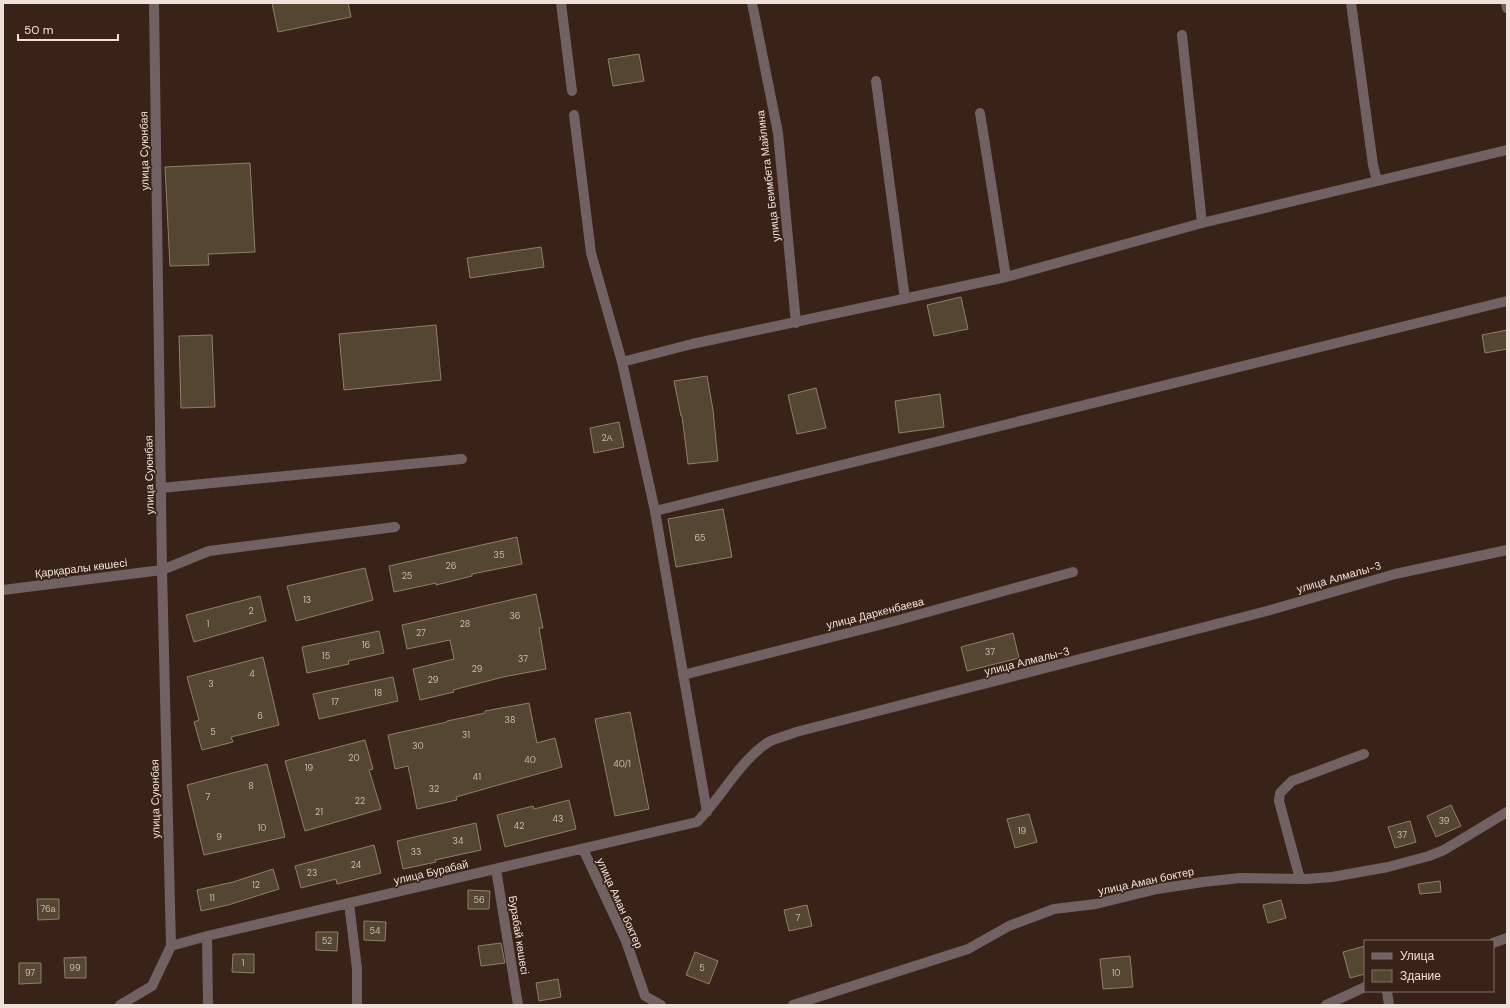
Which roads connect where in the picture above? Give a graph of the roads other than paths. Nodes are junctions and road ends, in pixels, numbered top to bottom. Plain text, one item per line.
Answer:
1 (154, 3) edge
2 (561, 3) edge
3 (752, 3) edge
4 (1351, 3) edge
5 (1506, 3) edge
6 (1507, 8) edge
7 (1182, 35) dead end
8 (876, 81) dead end
9 (572, 91) dead end
10 (980, 113) dead end
11 (574, 115) dead end
12 (1507, 150) edge
13 (1377, 181) junction
14 (1202, 223) junction
15 (1006, 277) junction
16 (905, 299) junction
17 (1507, 301) edge
18 (796, 323) junction
19 (622, 362) junction
20 (462, 459) dead end
21 (161, 488) junction
22 (655, 511) junction
23 (395, 527) dead end
24 (1507, 550) edge
25 (162, 570) junction
26 (1073, 572) dead end
27 (3, 590) edge
28 (683, 675) junction
29 (1364, 754) dead end
30 (707, 812) junction
31 (1507, 812) edge
32 (697, 822) joint
33 (583, 849) junction
34 (496, 869) junction
35 (1300, 879) junction
36 (349, 903) junction
37 (207, 936) junction
38 (1507, 938) edge
39 (1494, 943) edge
40 (171, 946) junction
41 (1364, 986) edge
42 (1388, 992) edge
43 (643, 1000) edge
44 (120, 1005) edge
45 (208, 1005) edge
46 (358, 1005) edge
47 (518, 1005) edge
48 (661, 1005) edge
49 (793, 1005) edge
50 (1326, 1005) edge
51 (1389, 1005) edge

1 - 21 street, улица Суюнбая
2 - 9 street
3 - 18 street, улица Беимбета Майлина
4 - 13 street
5 - 6 street
7 - 14 street
8 - 16 street
10 - 15 street
11 - 19 street
12 - 13 street
13 - 14 street
14 - 15 street
15 - 16 street
16 - 18 street
17 - 22 street
18 - 19 street
19 - 22 street
20 - 21 street
21 - 25 street, улица Суюнбая
22 - 28 street
23 - 25 street, Қарқаралы көшесі
24 - 30 street, улица Алмалы-3
25 - 27 street, Қарқаралы көшесі
25 - 40 street, улица Суюнбая
26 - 28 street, улица Даркенбаева
28 - 30 street
29 - 35 street
30 - 32 street, улица Алмалы-3
31 - 35 street, улица Аман боктер
32 - 33 street, улица Бурабай
33 - 34 street, улица Бурабай
33 - 43 street, улица Аман боктер
34 - 36 street, улица Бурабай
34 - 47 street, Бурабай көшесі
35 - 49 street, улица Аман боктер
36 - 37 street, улица Бурабай
36 - 46 street
37 - 40 street, улица Бурабай
37 - 45 street
38 - 39 street
40 - 44 street
41 - 50 street
42 - 51 street
43 - 48 street, улица Аман боктер

